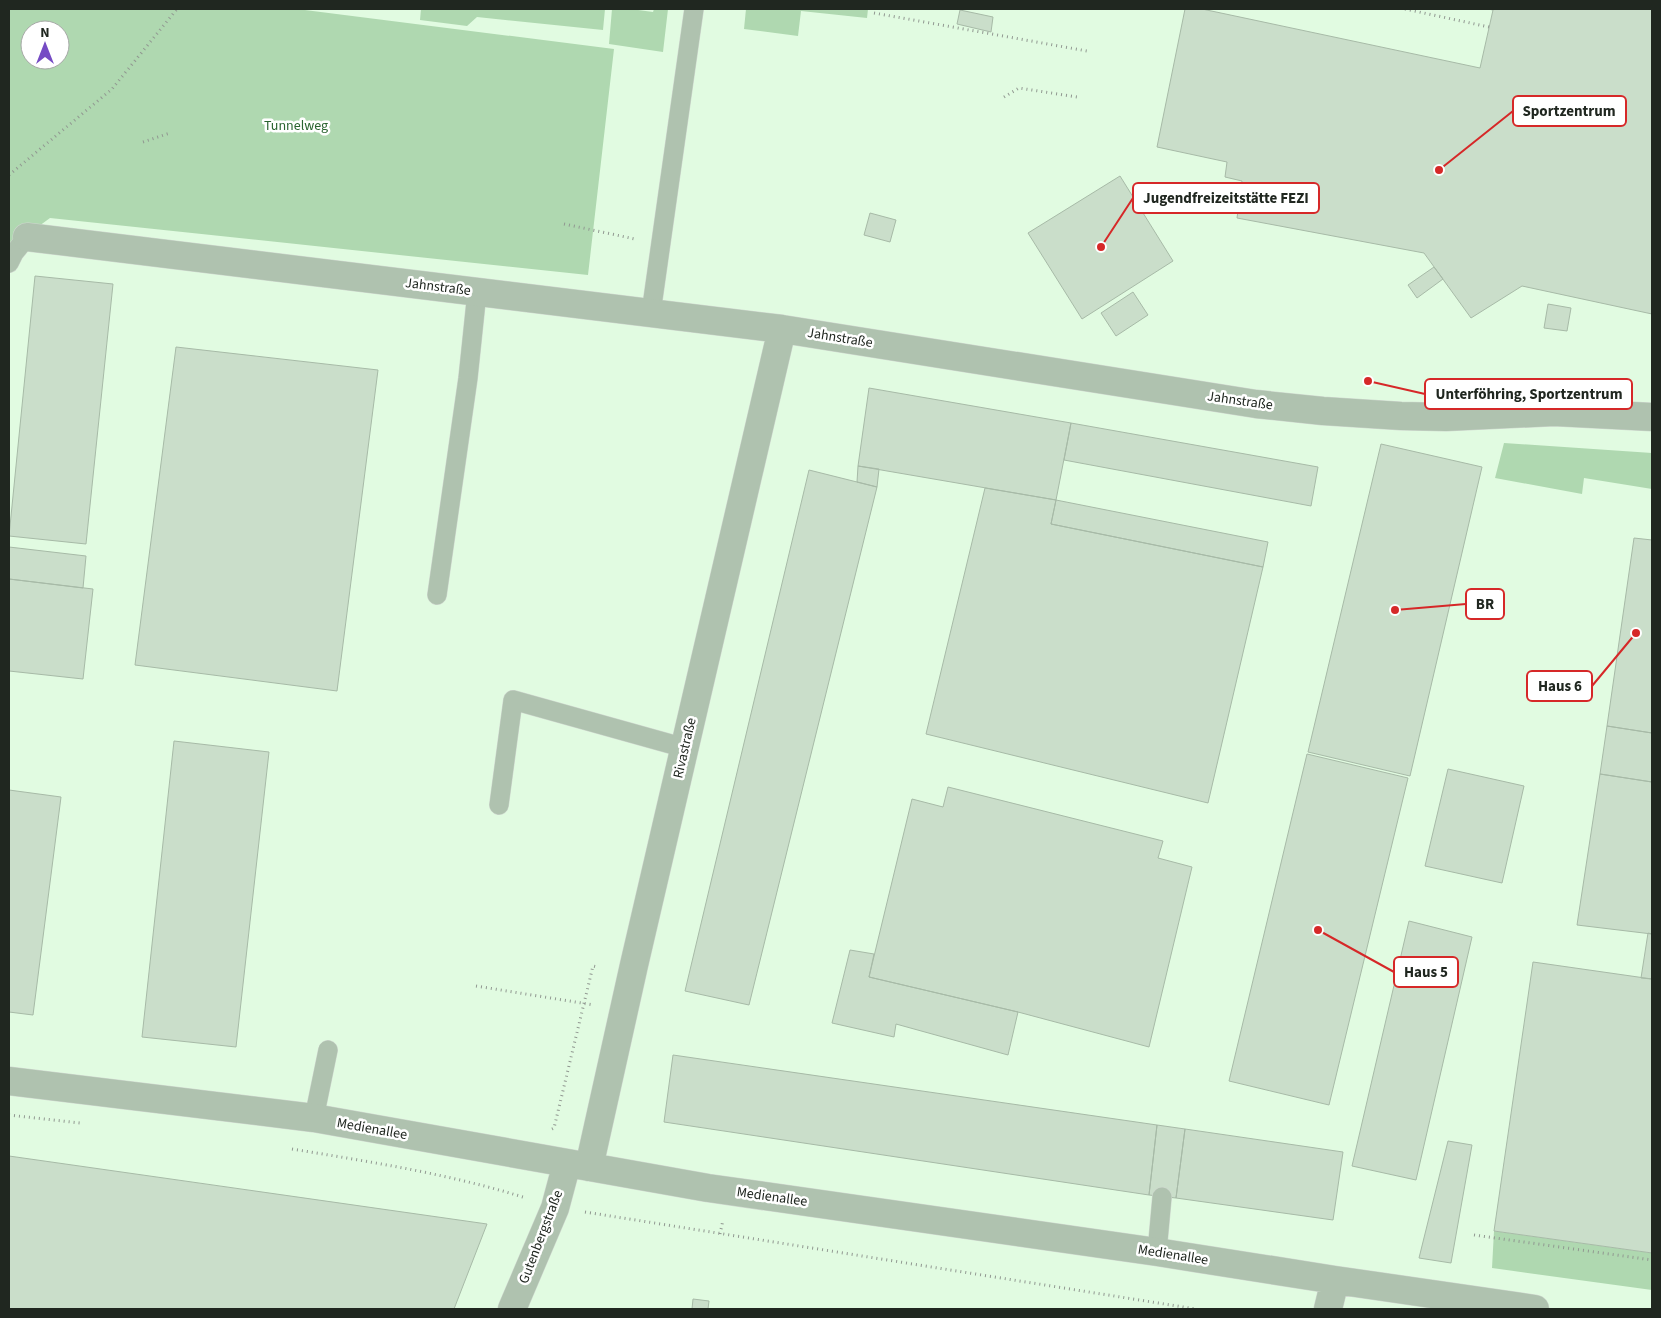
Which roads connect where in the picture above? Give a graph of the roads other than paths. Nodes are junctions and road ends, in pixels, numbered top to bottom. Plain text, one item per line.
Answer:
1 (694, 9) edge
2 (27, 237) joint
3 (9, 263) edge
4 (477, 292) junction
5 (651, 313) junction
6 (782, 329) junction
7 (1652, 418) edge
8 (436, 595) dead end
9 (685, 748) junction
10 (499, 805) dead end
11 (328, 1050) dead end
12 (9, 1081) edge
13 (314, 1118) junction
14 (578, 1165) junction
15 (1162, 1197) dead end
16 (1157, 1252) junction
17 (1335, 1280) junction
18 (512, 1309) edge
19 (1328, 1309) edge
20 (1535, 1309) edge

1 - 5 lane
2 - 3 lane
2 - 4 street, Jahnstraße
4 - 5 street, Jahnstraße
4 - 8 lane
5 - 6 street, Jahnstraße
6 - 7 street, Jahnstraße
6 - 9 street, Rivastraße
9 - 10 lane
9 - 14 street, Rivastraße
11 - 13 lane
12 - 13 street, Medienallee
13 - 14 street, Medienallee
14 - 16 street, Medienallee
14 - 18 street, Gutenbergstraße
15 - 16 lane
16 - 17 street, Medienallee
17 - 19 street
17 - 20 street, Medienallee

